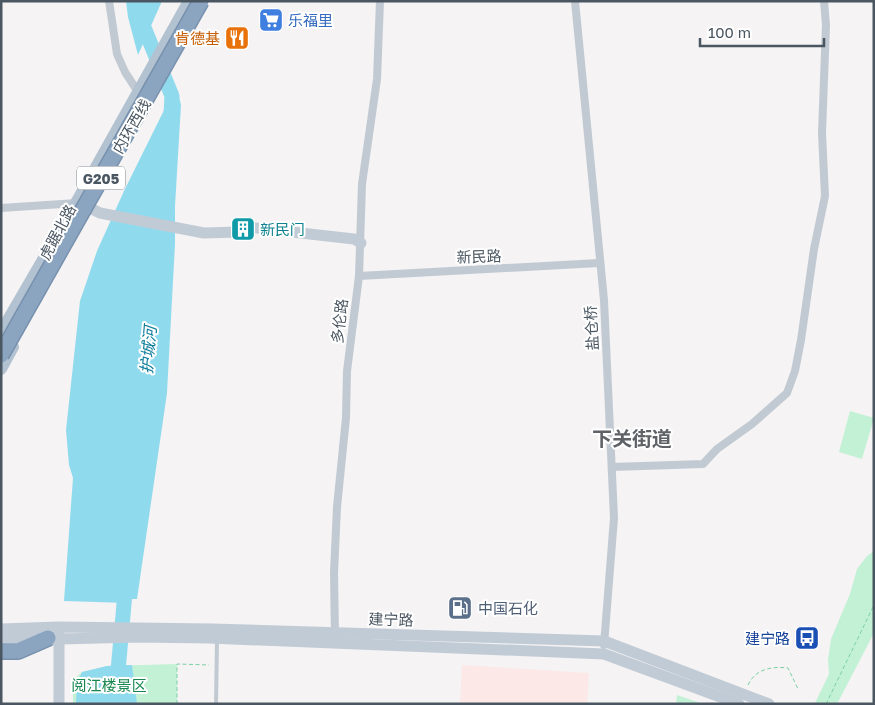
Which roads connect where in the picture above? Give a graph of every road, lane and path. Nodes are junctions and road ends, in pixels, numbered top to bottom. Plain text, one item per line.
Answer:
1 (109, 1) edge
2 (189, 1) edge
3 (195, 1) edge
4 (201, 1) edge
5 (207, 1) edge
6 (380, 1) edge
7 (575, 1) edge
8 (824, 1) edge
9 (138, 92) junction
10 (82, 205) junction
11 (1, 208) edge
12 (361, 243) junction
13 (599, 263) junction
14 (359, 276) junction
15 (1, 332) edge
16 (1, 342) edge
17 (1, 355) edge
18 (1, 369) edge
19 (612, 467) junction
20 (874, 605) edge
21 (59, 627) junction
22 (1, 629) edge
23 (142, 633) junction
24 (1, 638) edge
25 (59, 638) junction
26 (217, 638) junction
27 (335, 638) junction
28 (604, 641) junction
29 (1, 652) edge
30 (604, 654) junction
31 (218, 665) junction
32 (798, 689) dead end
33 (741, 699) edge
34 (58, 704) edge
35 (177, 704) edge
36 (216, 704) edge
37 (769, 704) edge
38 (826, 704) edge

1 - 9 street
2 - 9 main road
3 - 16 highway, 内环西线 / G205
4 - 17 highway, 内环西线 / G205, bridge
5 - 10 main road, 虎踞北路
6 - 12 street, 多伦路
7 - 13 street, 盐仓桥
8 - 19 street
9 - 10 main road
10 - 11 street
10 - 12 main road
10 - 15 main road
10 - 18 main road, 虎踞北路
12 - 14 street, 多伦路
13 - 14 street, 新民路
13 - 19 street, 盐仓桥
14 - 27 street, 多伦路
19 - 28 street, 盐仓桥
20 - 38 path
21 - 22 main road, 建宁路
21 - 23 main road, 建宁路
21 - 25 main road
23 - 25 main road, 建宁路
23 - 26 main road, 建宁路
23 - 27 main road, 建宁路
24 - 25 main road, 建宁路
25 - 29 highway
25 - 34 main road
26 - 27 main road, 建宁路
26 - 31 lane
27 - 28 main road, 建宁路
27 - 30 main road, 建宁路
28 - 30 street, 盐仓桥
28 - 33 main road, 建宁路
30 - 33 main road, 建宁路
31 - 35 path
31 - 36 lane
32 - 33 path
33 - 37 main road, 建宁路

